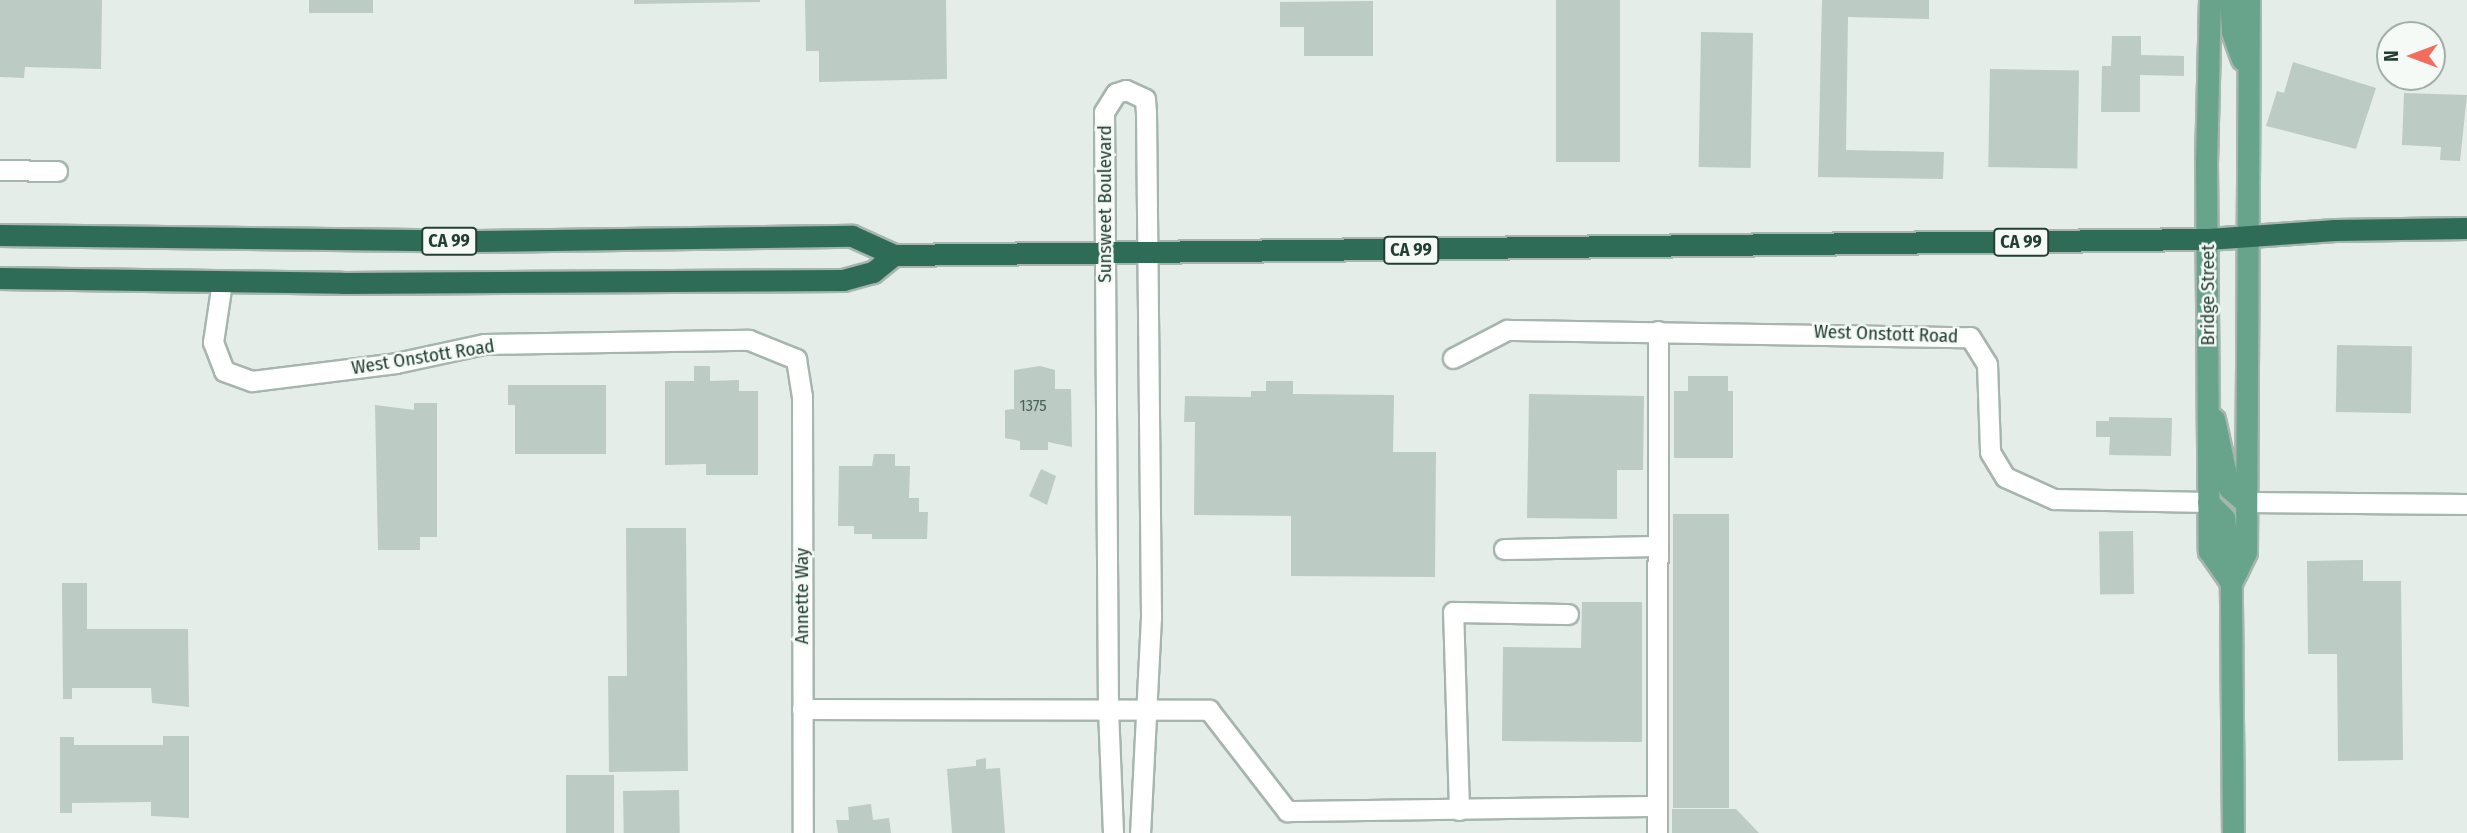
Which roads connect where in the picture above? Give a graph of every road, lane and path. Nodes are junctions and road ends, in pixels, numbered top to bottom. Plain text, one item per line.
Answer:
1 (2210, 0) edge
2 (2230, 0) edge
3 (2249, 0) edge
4 (2247, 74) junction
5 (0, 170) edge
6 (57, 171) dead end
7 (2467, 228) edge
8 (0, 235) edge
9 (2245, 236) junction
10 (2208, 239) junction
11 (1104, 254) junction
12 (1147, 254) junction
13 (894, 256) junction
14 (0, 278) edge
15 (222, 282) junction
16 (1658, 331) junction
17 (1452, 358) dead end
18 (796, 359) joint
19 (2208, 401) junction
20 (2208, 502) junction
21 (2245, 502) junction
22 (2467, 504) edge
23 (1658, 546) junction
24 (1504, 548) dead end
25 (2234, 577) junction
26 (1568, 614) dead end
27 (802, 709) junction
28 (1108, 710) junction
29 (1146, 710) junction
30 (1657, 806) junction
31 (1459, 810) junction
32 (803, 833) edge
33 (1113, 833) edge
34 (1140, 833) edge
35 (1657, 833) edge
36 (2233, 833) edge

1 - 10 main road, Bridge Street
2 - 4 main road
3 - 4 main road, Bridge Street
4 - 9 main road, Bridge Street
5 - 6 street
7 - 9 highway, CA 99
8 - 13 highway, CA 99
9 - 10 highway, CA 99
9 - 21 main road, Bridge Street
10 - 12 highway, CA 99
10 - 19 main road, Bridge Street
11 - 12 highway, CA 99
11 - 12 street, Sunsweet Boulevard
11 - 13 highway, CA 99
11 - 28 street, Sunsweet Boulevard
12 - 29 street, Sunsweet Boulevard
13 - 15 highway, CA 99
14 - 15 highway, CA 99
15 - 18 street, West Onstott Road
16 - 17 street, West Onstott Road
16 - 20 street, West Onstott Road
16 - 23 street
18 - 27 street, Annette Way
19 - 20 main road, Bridge Street
19 - 21 main road
20 - 25 main road, Bridge Street
21 - 22 street
21 - 25 main road, Bridge Street
23 - 24 street
23 - 30 street
25 - 36 main road, Bridge Street
26 - 31 street
27 - 28 street
27 - 32 street, Annette Way
28 - 29 street
28 - 33 street, Sunsweet Boulevard
29 - 31 street
29 - 34 street, Sunsweet Boulevard
30 - 31 street
30 - 35 street

